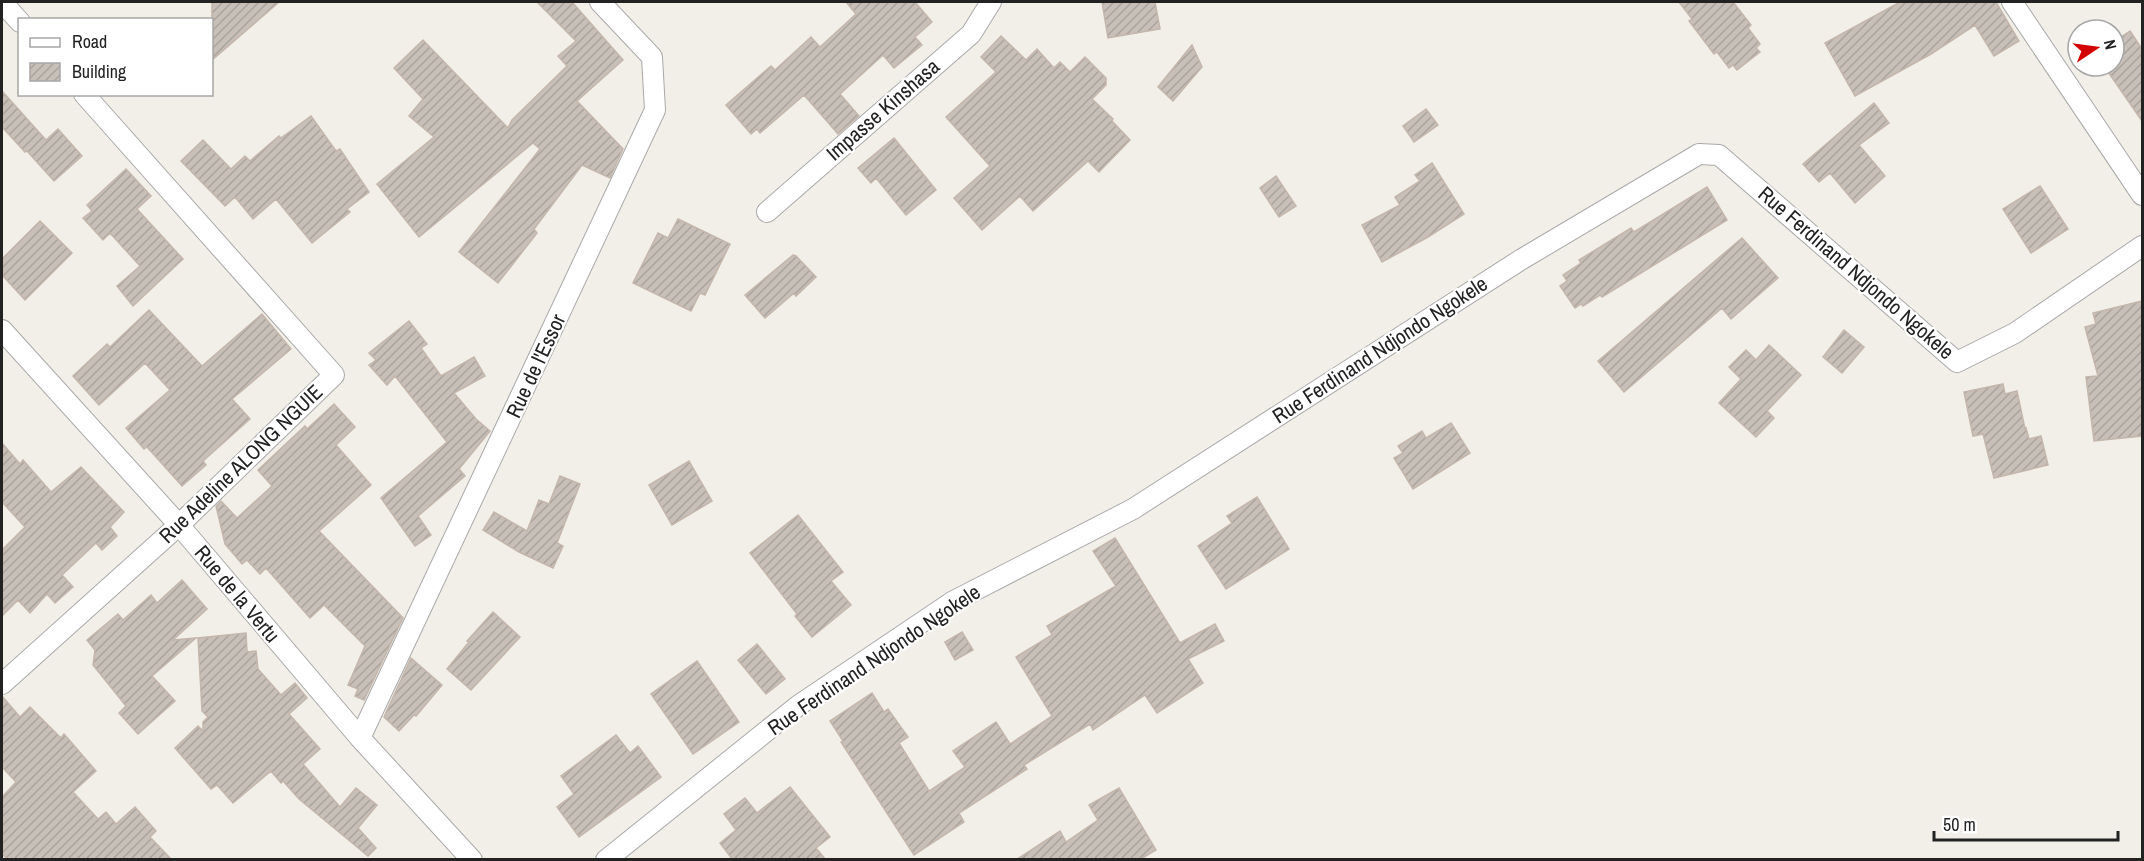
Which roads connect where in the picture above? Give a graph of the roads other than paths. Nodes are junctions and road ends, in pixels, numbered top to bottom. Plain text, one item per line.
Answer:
1 (2, 2) edge
2 (600, 2) edge
3 (991, 2) edge
4 (2012, 2) edge
5 (18, 20) edge
6 (86, 96) edge
7 (2142, 195) edge
8 (767, 212) dead end
9 (2142, 246) edge
10 (2, 330) edge
11 (179, 525) junction
12 (2, 684) edge
13 (360, 738) junction
14 (472, 860) edge
15 (606, 860) edge

1 - 5 street
2 - 13 street, Rue de l'Essor
3 - 8 street, Impasse Kinshasa
4 - 7 street
6 - 11 street, Rue Adeline ALONG NGUIE
9 - 15 street, Rue Ferdinand Ndjondo Ngokele
10 - 11 street, Rue de la Vertu
11 - 12 street, Rue Adeline ALONG NGUIE
11 - 13 street, Rue de la Vertu
13 - 14 street, Rue de la Vertu

